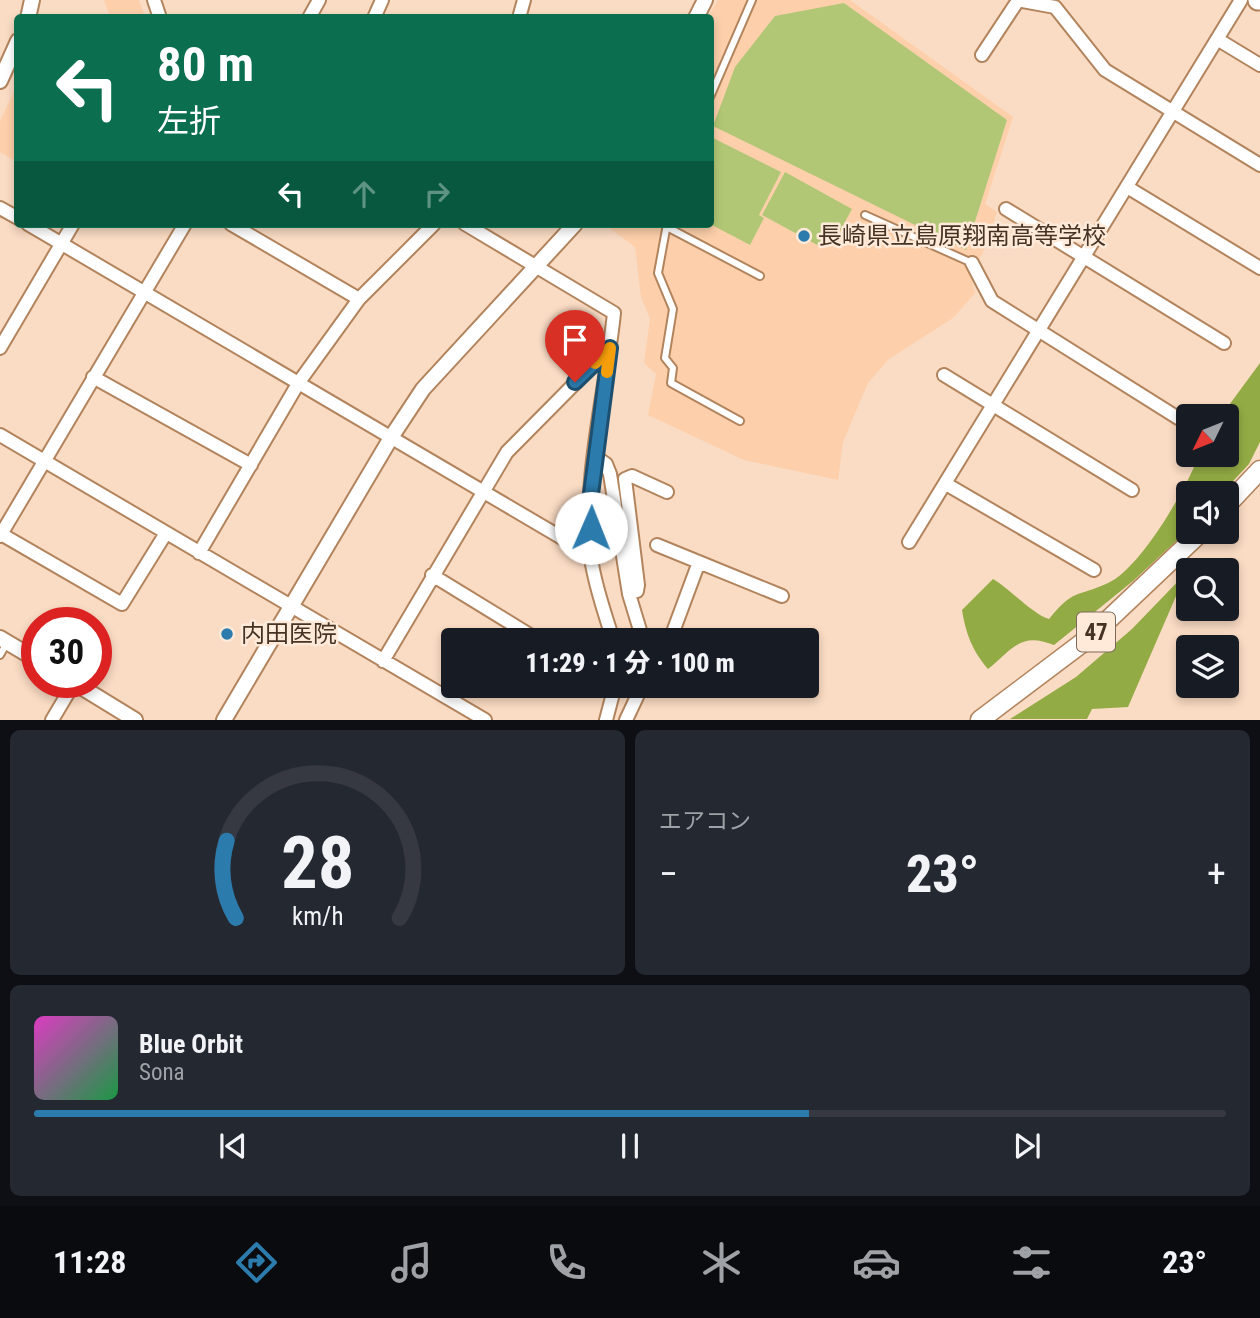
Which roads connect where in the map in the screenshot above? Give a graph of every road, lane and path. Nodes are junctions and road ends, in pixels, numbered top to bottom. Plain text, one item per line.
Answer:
1 (752, 0) edge
2 (1241, 0) edge
3 (1017, 1) edge
4 (1217, 39) junction
5 (14, 50) edge
6 (982, 55) dead end
7 (1260, 65) edge
8 (0, 81) edge
9 (714, 88) edge
10 (1173, 111) junction
11 (1260, 165) edge
12 (1127, 187) junction
13 (1006, 209) dead end
14 (865, 215) dead end
15 (35, 228) edge
16 (71, 228) edge
17 (183, 228) edge
18 (237, 228) edge
19 (430, 228) edge
20 (472, 228) edge
21 (572, 228) edge
22 (666, 228) edge
23 (672, 228) edge
24 (62, 244) junction
25 (1084, 257) junction
26 (972, 263) joint
27 (538, 267) junction
28 (1260, 268) edge
29 (760, 276) dead end
30 (144, 291) junction
31 (359, 299) junction
32 (1038, 331) junction
33 (1224, 344) dead end
34 (0, 348) edge
35 (610, 348) junction
36 (944, 375) dead end
37 (93, 377) junction
38 (299, 382) junction
39 (993, 405) junction
40 (1176, 417) edge
41 (740, 421) dead end
42 (0, 435) edge
43 (392, 436) junction
44 (596, 457) junction
45 (44, 460) junction
46 (251, 465) junction
47 (1260, 470) edge
48 (946, 484) junction
49 (482, 489) junction
50 (1132, 490) dead end
51 (667, 492) dead end
52 (1239, 492) edge
53 (166, 533) junction
54 (1, 535) edge
55 (909, 542) dead end
56 (1188, 544) edge
57 (657, 545) dead end
58 (199, 553) junction
59 (591, 555) junction
60 (699, 562) junction
61 (1094, 570) dead end
62 (432, 575) junction
63 (629, 594) junction
64 (782, 596) dead end
65 (291, 608) junction
66 (518, 628) edge
67 (609, 628) edge
68 (639, 628) edge
69 (674, 628) edge
70 (2, 645) edge
71 (21, 653) edge
72 (383, 660) junction
73 (65, 698) edge
74 (99, 698) edge
75 (611, 698) edge
76 (636, 698) edge
77 (52, 719) edge
78 (135, 719) edge
79 (224, 719) edge
80 (485, 719) edge
81 (606, 719) edge
82 (626, 719) edge
83 (980, 719) edge

1 - 9 lane
2 - 4 street
3 - 6 street
3 - 10 street
4 - 7 street
4 - 10 street
5 - 8 street
10 - 11 street
10 - 12 street
12 - 25 street
12 - 28 street
13 - 25 street
14 - 26 lane
15 - 24 street
16 - 24 street
17 - 30 street
18 - 31 street
19 - 31 street
20 - 27 street
21 - 27 street
22 - 41 lane
23 - 29 lane
24 - 30 street
24 - 34 street
25 - 32 street
25 - 33 street
26 - 32 street
27 - 35 street
27 - 43 street
30 - 37 street
30 - 38 street
31 - 38 street
32 - 39 street
32 - 40 street
35 - 44 street
35 - 49 street
36 - 39 street
37 - 45 street
37 - 46 street
38 - 43 street
38 - 46 street
39 - 48 street
39 - 50 street
42 - 45 street
43 - 49 street
43 - 65 street
44 - 59 street
44 - 63 street
45 - 53 street
45 - 54 street
46 - 58 street
47 - 52 main road
48 - 55 street
48 - 61 street
49 - 59 street
49 - 62 street
51 - 63 street
53 - 54 street
53 - 58 street
56 - 83 main road, 47
57 - 60 street
58 - 65 street
59 - 67 street
60 - 64 street
60 - 69 street
62 - 66 street
62 - 72 street
63 - 68 street
65 - 72 street
65 - 79 street
70 - 71 street
72 - 80 street
73 - 77 street
74 - 78 street
75 - 81 street
76 - 82 street

